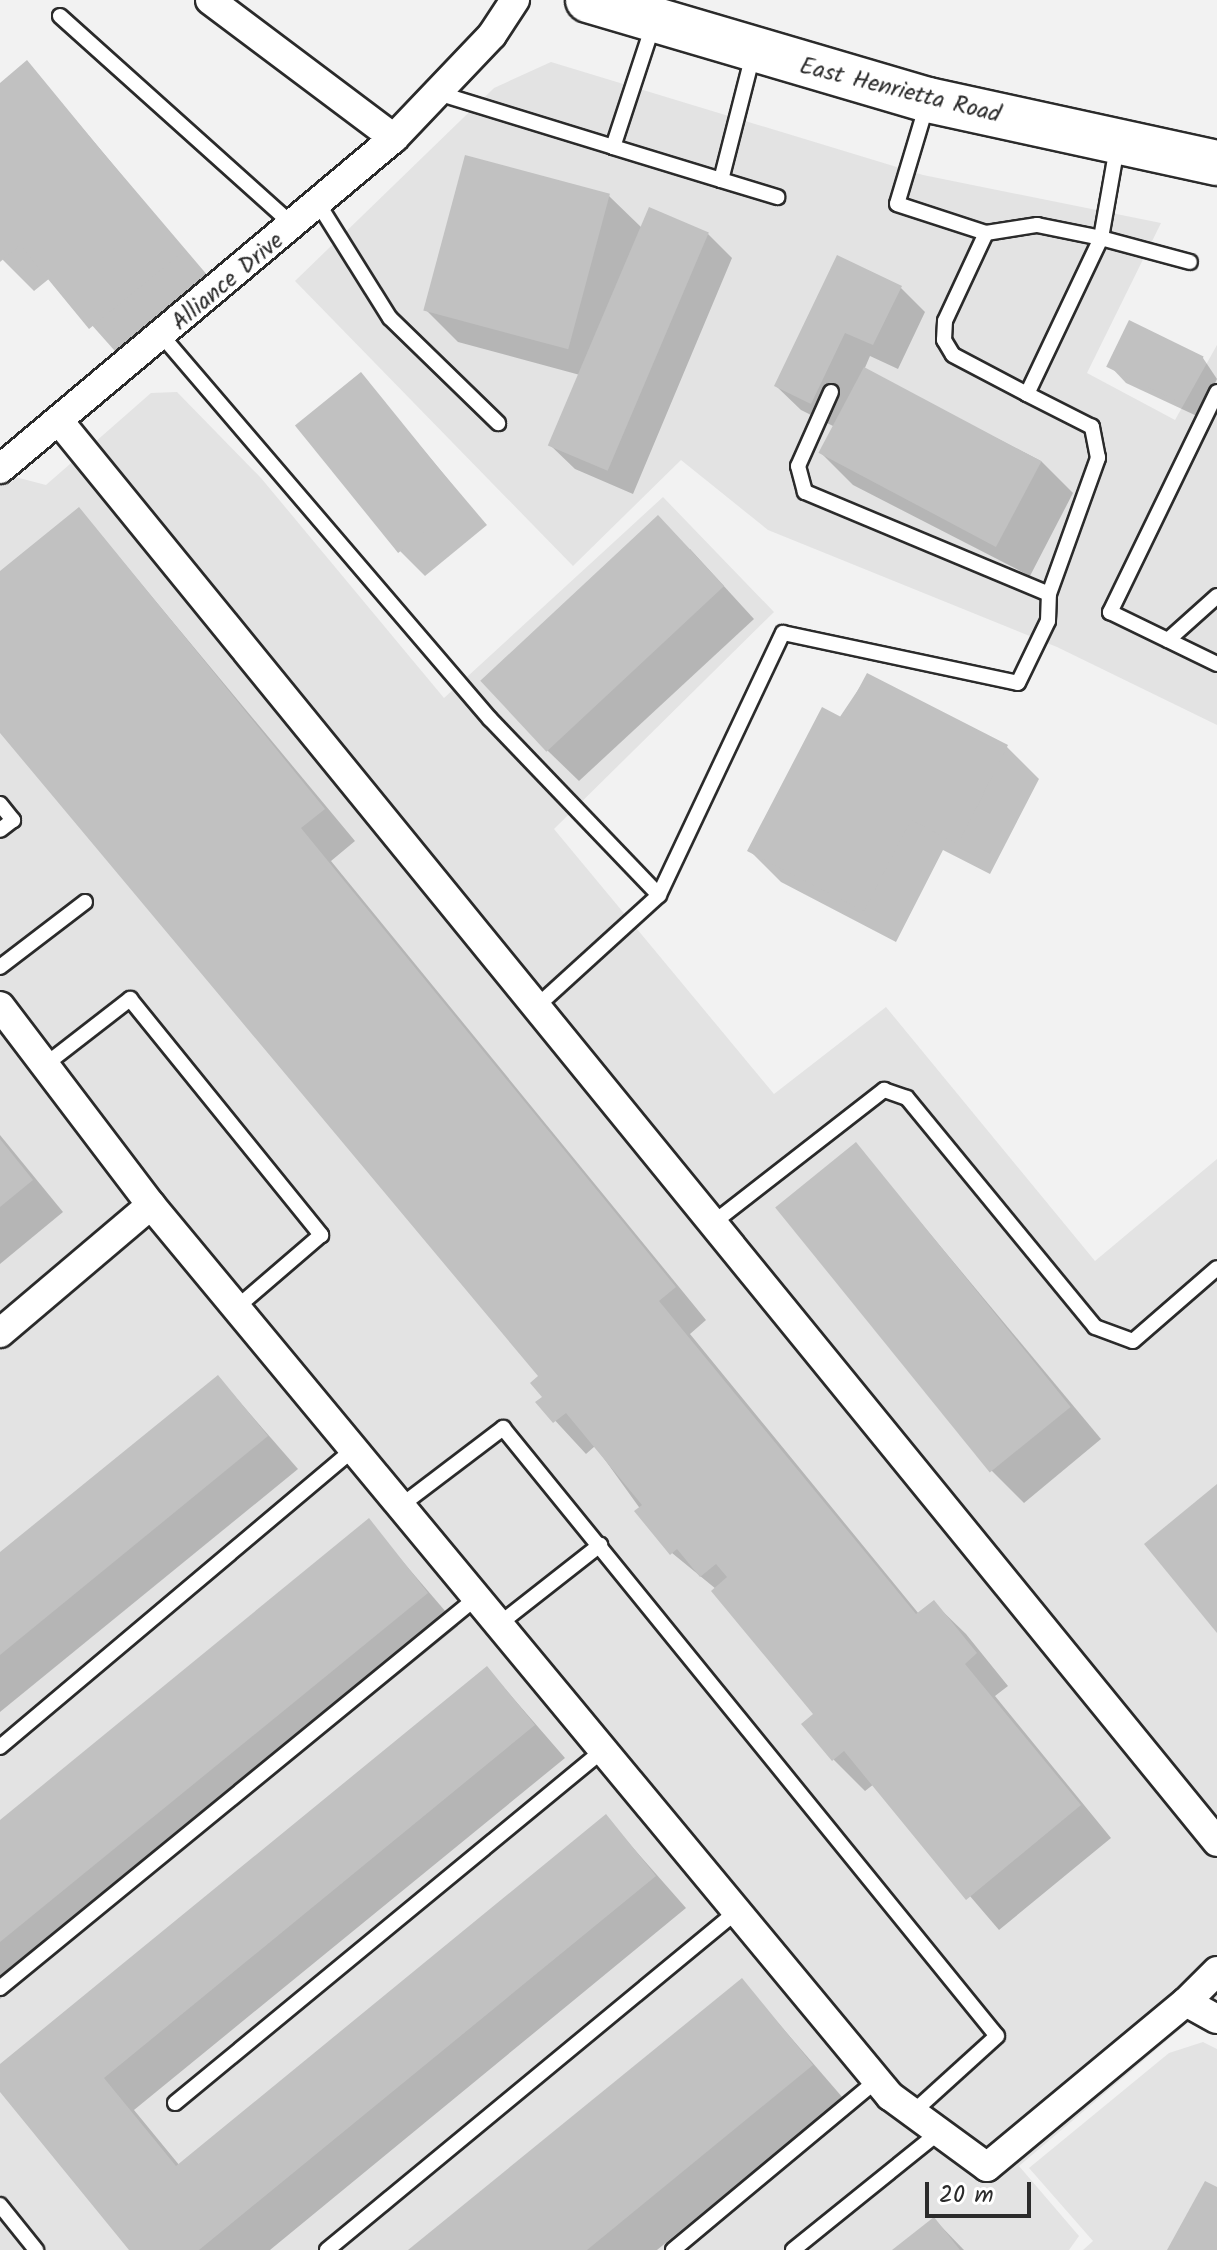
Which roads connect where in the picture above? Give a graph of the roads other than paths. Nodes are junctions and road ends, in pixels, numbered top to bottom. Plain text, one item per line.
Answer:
1 (210, 0) edge
2 (515, 0) edge
3 (588, 0) edge
4 (60, 16) dead end
5 (654, 22) junction
6 (753, 54) junction
7 (438, 93) junction
8 (928, 100) junction
9 (394, 138) junction
10 (1118, 142) junction
11 (613, 147) junction
12 (1217, 163) edge
13 (721, 180) junction
14 (777, 197) dead end
15 (319, 205) junction
16 (294, 226) junction
17 (986, 233) junction
18 (1101, 238) junction
19 (1190, 262) dead end
20 (163, 337) junction
21 (831, 392) dead end
22 (1217, 392) edge
23 (1027, 394) junction
24 (59, 421) junction
25 (498, 423) dead end
26 (0, 469) edge
27 (1049, 594) junction
28 (1217, 596) edge
29 (1168, 640) junction
30 (1217, 664) edge
31 (0, 804) edge
32 (0, 830) edge
33 (659, 895) junction
34 (85, 902) dead end
35 (0, 967) edge
36 (0, 1006) edge
37 (536, 1007) junction
38 (45, 1065) junction
39 (151, 1205) junction
40 (713, 1223) junction
41 (1217, 1268) edge
42 (236, 1308) junction
43 (0, 1333) edge
44 (352, 1451) junction
45 (399, 1507) junction
46 (600, 1545) junction
47 (475, 1599) junction
48 (498, 1625) junction
49 (0, 1747) edge
50 (602, 1751) junction
51 (1217, 1842) edge
52 (736, 1912) junction
53 (1217, 1971) edge
54 (0, 1988) edge
55 (1186, 2002) junction
56 (1217, 2019) edge
57 (876, 2081) junction
58 (175, 2103) dead end
59 (912, 2113) junction
60 (939, 2132) junction
61 (0, 2205) edge
62 (36, 2250) edge
63 (327, 2250) edge
64 (673, 2250) edge
65 (793, 2250) edge

1 - 9 street
2 - 7 street, Alliance Drive
3 - 5 main road, East Henrietta Road
4 - 16 lane
5 - 6 main road, East Henrietta Road
5 - 11 lane
6 - 8 main road, East Henrietta Road
6 - 13 lane
7 - 9 street, Alliance Drive
7 - 11 lane
8 - 10 main road, East Henrietta Road
8 - 17 lane
9 - 15 street, Alliance Drive
10 - 12 main road, East Henrietta Road
10 - 18 lane
11 - 13 lane
13 - 14 lane
15 - 16 street, Alliance Drive
15 - 25 lane
16 - 20 street, Alliance Drive
17 - 18 lane
17 - 23 lane
18 - 19 lane
18 - 23 lane
20 - 24 street, Alliance Drive
20 - 33 lane
21 - 27 lane
22 - 29 lane
23 - 27 lane
24 - 26 street, Alliance Drive
24 - 37 street
27 - 33 lane
28 - 29 lane
29 - 30 lane
31 - 32 lane
33 - 37 lane
34 - 35 lane
36 - 38 street
37 - 40 street
38 - 39 street
38 - 42 lane
39 - 42 street
39 - 43 street
40 - 41 lane
40 - 51 street
42 - 44 street
44 - 45 street
44 - 49 lane
45 - 46 lane
45 - 47 street
46 - 48 lane
46 - 59 lane
47 - 48 street
47 - 54 lane
48 - 50 street
50 - 52 street
50 - 58 lane
52 - 57 street
52 - 63 lane
53 - 55 street
55 - 56 street
55 - 60 street
57 - 59 street
57 - 64 lane
59 - 60 street
60 - 65 lane
61 - 62 lane

